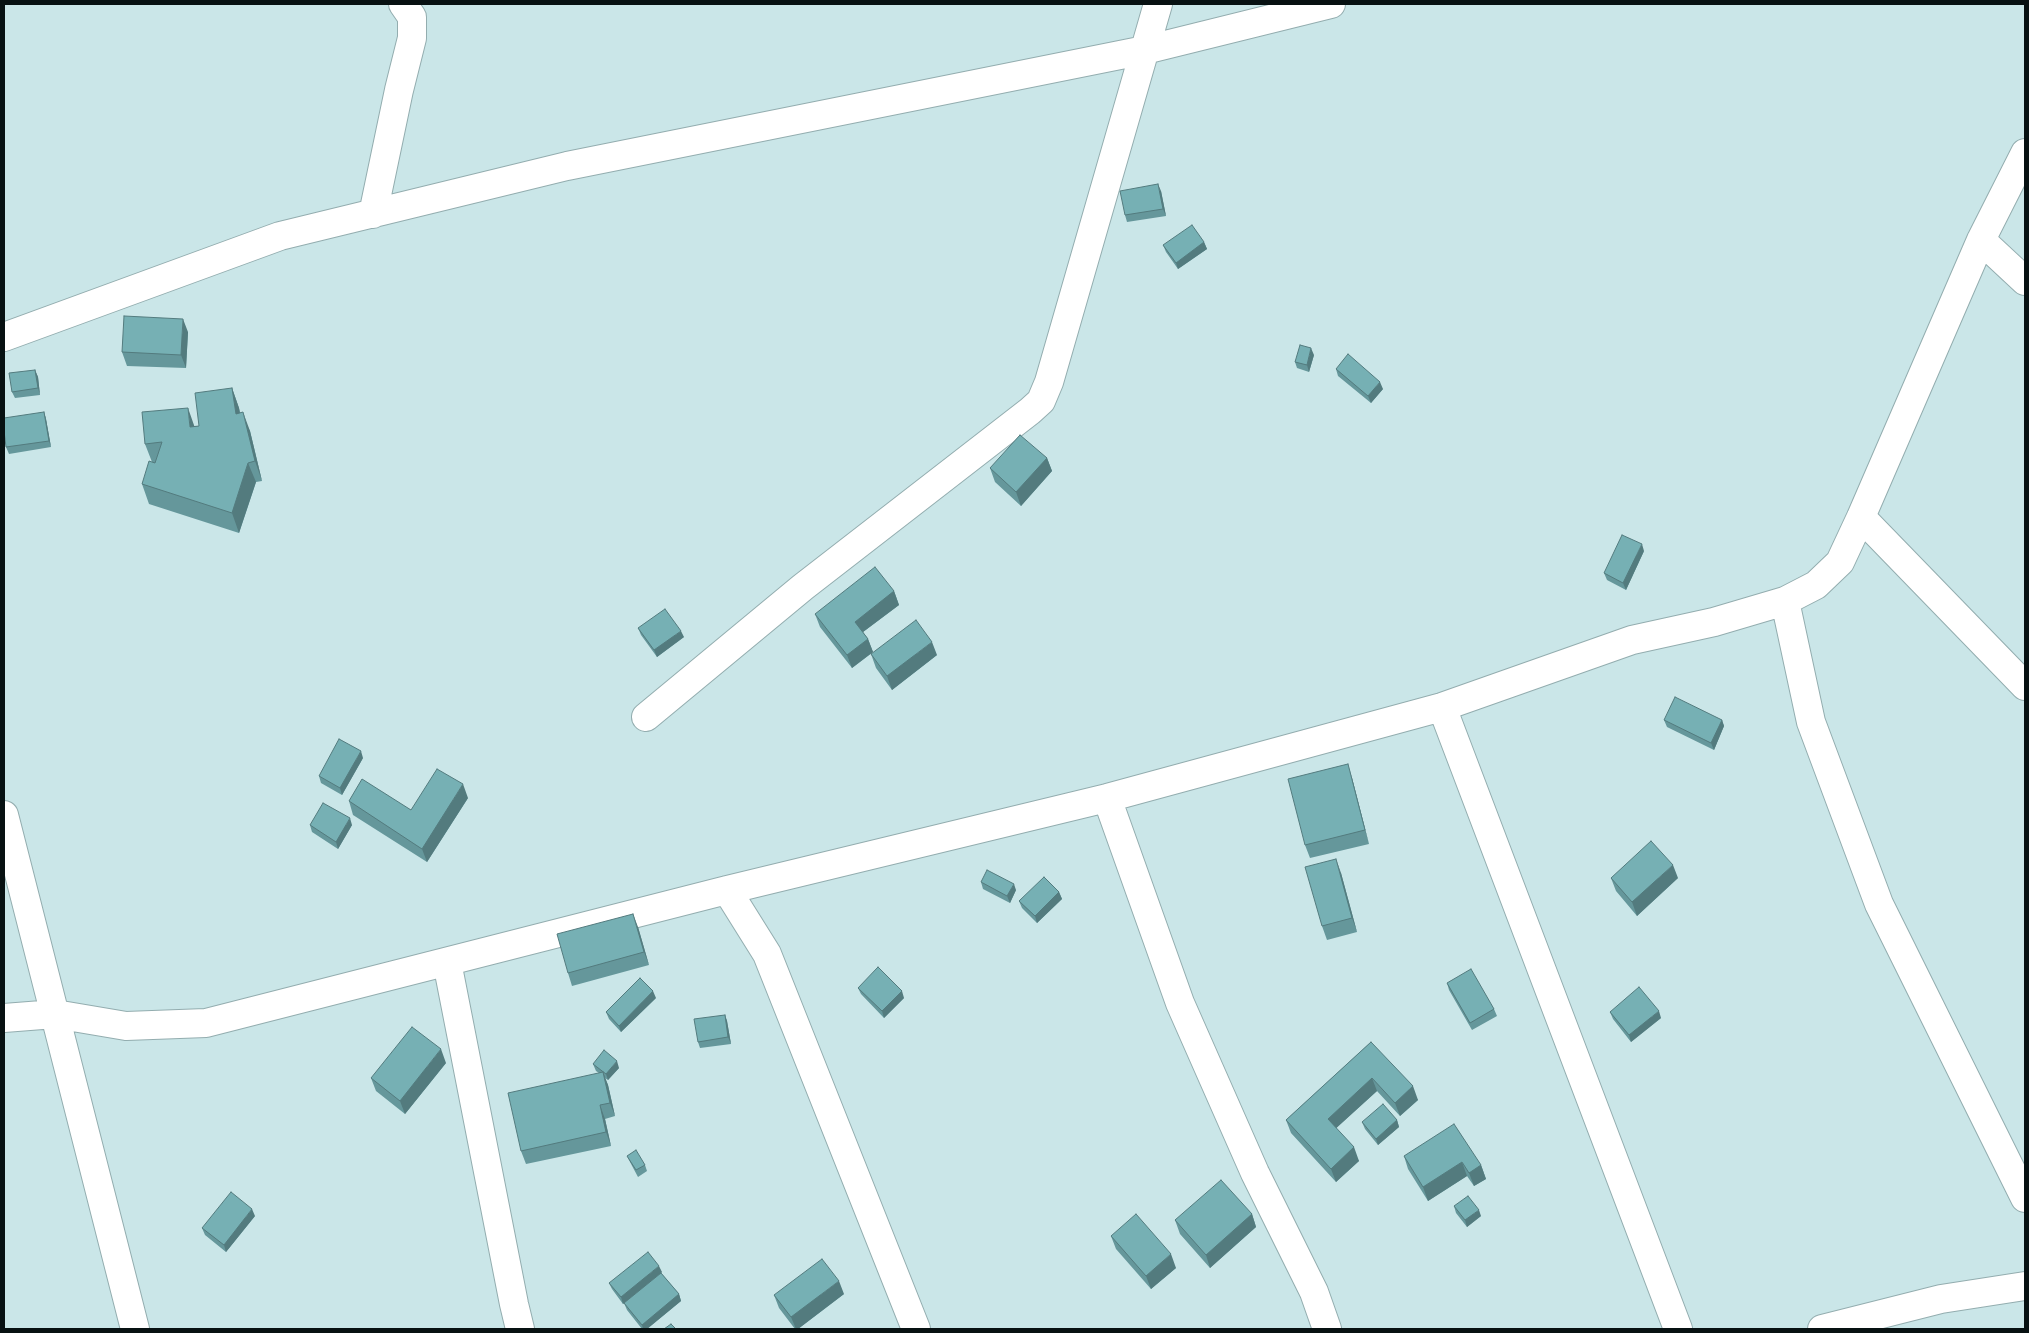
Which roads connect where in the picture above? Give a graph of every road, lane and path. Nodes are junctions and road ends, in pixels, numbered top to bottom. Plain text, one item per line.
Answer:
1 (403, 4) edge
2 (1158, 4) edge
3 (1331, 4) edge
4 (1145, 50) junction
5 (2025, 153) edge
6 (373, 214) junction
7 (1981, 240) junction
8 (2025, 281) edge
9 (4, 337) edge
10 (1861, 517) junction
11 (1785, 601) junction
12 (2025, 686) edge
13 (1442, 707) junction
14 (646, 718) dead end
15 (1107, 798) junction
16 (4, 815) edge
17 (727, 890) junction
18 (447, 962) junction
19 (55, 1014) junction
20 (4, 1018) edge
21 (2025, 1198) edge
22 (2025, 1286) edge
23 (135, 1329) edge
24 (520, 1329) edge
25 (916, 1329) edge
26 (1327, 1329) edge
27 (1678, 1329) edge
28 (1822, 1329) edge

1 - 6 street
2 - 4 street
3 - 4 street
4 - 6 street
4 - 14 street
5 - 7 street
6 - 9 street
7 - 8 street
7 - 10 street
10 - 11 street
10 - 12 street
11 - 13 street
11 - 21 street
13 - 15 street
13 - 27 street
15 - 17 street
15 - 26 street
16 - 19 street
17 - 18 street
17 - 25 street
18 - 19 street
18 - 24 street
19 - 20 street
19 - 23 street
22 - 28 street

